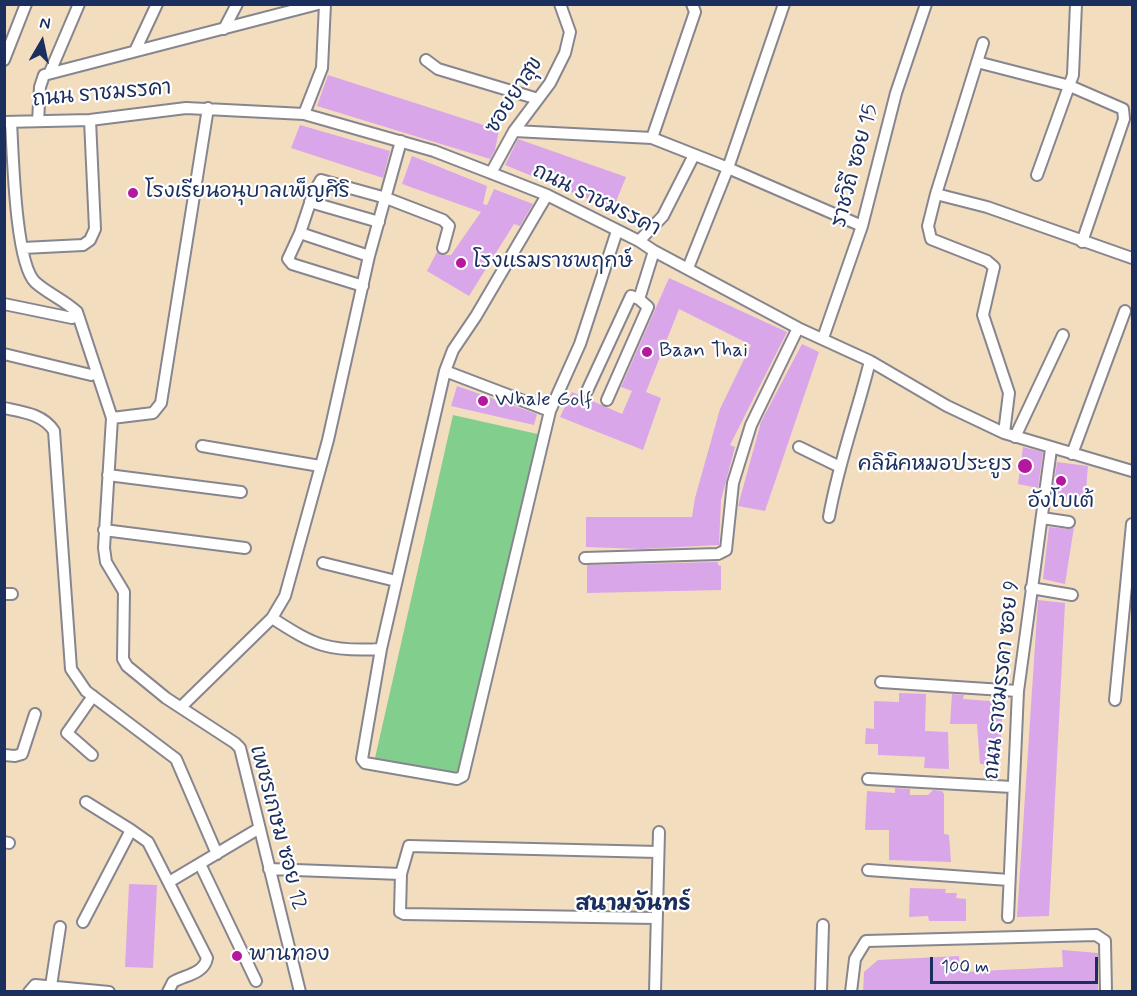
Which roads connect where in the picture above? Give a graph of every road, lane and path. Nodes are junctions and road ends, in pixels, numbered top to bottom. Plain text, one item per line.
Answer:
1 (26, 4) edge
2 (79, 4) edge
3 (157, 4) edge
4 (237, 4) edge
5 (318, 4) edge
6 (325, 4) edge
7 (560, 4) edge
8 (692, 4) edge
9 (784, 4) edge
10 (926, 4) edge
11 (1076, 4) edge
12 (224, 29) junction
13 (983, 43) dead end
14 (135, 51) junction
15 (4, 60) edge
16 (426, 60) dead end
17 (977, 62) junction
18 (50, 72) junction
19 (1070, 86) junction
20 (538, 99) junction
21 (208, 108) junction
22 (304, 114) junction
23 (90, 120) junction
24 (38, 121) junction
25 (8, 122) edge
26 (514, 130) junction
27 (652, 138) junction
28 (401, 141) junction
29 (694, 155) junction
30 (728, 168) junction
31 (491, 172) junction
32 (1037, 175) dead end
33 (936, 194) junction
34 (548, 195) junction
35 (386, 198) junction
36 (310, 202) junction
37 (379, 222) junction
38 (862, 226) junction
39 (617, 231) junction
40 (300, 233) junction
41 (639, 241) junction
42 (1082, 242) junction
43 (23, 248) junction
44 (443, 248) dead end
45 (654, 251) junction
46 (369, 256) junction
47 (1132, 258) edge
48 (688, 268) junction
49 (363, 286) junction
50 (639, 299) junction
51 (4, 304) edge
52 (1125, 311) dead end
53 (72, 318) dead end
54 (798, 328) junction
55 (1063, 335) dead end
56 (823, 338) junction
57 (4, 354) edge
58 (870, 361) junction
59 (445, 371) junction
60 (95, 376) junction
61 (587, 391) dead end
62 (607, 400) dead end
63 (4, 408) edge
64 (550, 411) junction
65 (112, 418) junction
66 (1004, 433) junction
67 (1015, 437) junction
68 (202, 446) dead end
69 (799, 447) dead end
70 (1051, 449) junction
71 (1072, 454) junction
72 (320, 466) junction
73 (840, 466) junction
74 (1132, 471) edge
75 (108, 475) junction
76 (241, 492) dead end
77 (829, 517) dead end
78 (1042, 518) junction
79 (1069, 522) dead end
80 (1132, 524) edge
81 (104, 530) junction
82 (245, 548) dead end
83 (585, 558) dead end
84 (323, 563) dead end
85 (396, 581) junction
86 (1031, 588) junction
87 (1072, 595) dead end
88 (272, 618) junction
89 (381, 649) junction
90 (881, 682) dead end
91 (1018, 691) junction
92 (93, 696) junction
93 (1115, 700) dead end
94 (182, 706) junction
95 (35, 714) dead end
96 (4, 754) edge
97 (92, 755) dead end
98 (868, 780) dead end
99 (1012, 787) junction
100 (86, 802) dead end
101 (258, 829) junction
102 (131, 830) junction
103 (659, 832) dead end
104 (658, 852) junction
105 (217, 854) junction
106 (200, 864) junction
107 (269, 869) junction
108 (868, 870) dead end
109 (401, 874) junction
110 (1009, 880) junction
111 (170, 882) junction
112 (1008, 917) dead end
113 (656, 918) junction
114 (83, 922) dead end
115 (823, 925) dead end
116 (60, 927) dead end
117 (256, 981) dead end
118 (51, 986) junction
119 (29, 992) edge
120 (109, 992) edge
121 (168, 992) edge
122 (300, 992) edge
123 (655, 992) edge
124 (821, 992) edge
125 (851, 992) edge
126 (1106, 992) edge

1 - 15 street
2 - 18 street
3 - 14 street
4 - 12 street
5 - 12 street
6 - 22 street
7 - 20 street, ซอยยาสุข
8 - 27 street
9 - 30 street
10 - 38 street, ราชวิถี ซอย 15
11 - 19 street
12 - 14 street
13 - 17 street
14 - 18 street
16 - 20 street
17 - 19 street
17 - 33 street
18 - 24 street
19 - 32 street
19 - 42 street
20 - 26 street, ซอยยาสุข
21 - 22 street, ถนน ราชมรรคา
21 - 23 street, ถนน ราชมรรคา
21 - 65 street
22 - 28 street, ถนน ราชมรรคา
23 - 24 street, ถนน ราชมรรคา
23 - 43 street
24 - 25 street, ถนน ราชมรรคา
25 - 43 street, เพชรเกษม ซอย 12
26 - 27 street
26 - 31 street, ซอยยาสุข
27 - 29 street
28 - 31 street, ถนน ราชมรรคา
28 - 35 street
29 - 30 street
29 - 41 street
30 - 38 street
30 - 48 street
31 - 34 street, ถนน ราชมรรคา
33 - 42 street
33 - 66 street
34 - 39 street, ถนน ราชมรรคา
34 - 59 street
35 - 36 street
35 - 37 street
35 - 44 street
36 - 37 street
36 - 40 street
37 - 46 street
38 - 56 street, ราชวิถี ซอย 15
39 - 41 street, ถนน ราชมรรคา
39 - 64 street
40 - 46 street
40 - 49 street
41 - 45 street, ถนน ราชมรรคา
42 - 47 street
43 - 60 street, เพชรเกษม ซอย 12
45 - 48 street, ถนน ราชมรรคา
45 - 50 street
46 - 49 street
48 - 54 street, ถนน ราชมรรคา
49 - 72 street
50 - 61 street
50 - 62 street
51 - 53 street
52 - 71 street
54 - 56 street, ถนน ราชมรรคา
54 - 83 street
55 - 67 street
56 - 58 street, ถนน ราชมรรคา
57 - 60 street
58 - 66 street, ถนน ราชมรรคา
58 - 73 street
59 - 64 street
59 - 85 street
60 - 65 street, เพชรเกษม ซอย 12
63 - 92 street
64 - 89 street
65 - 75 street, เพชรเกษม ซอย 12
66 - 67 street, ถนน ราชมรรคา
67 - 70 street, ถนน ราชมรรคา
68 - 72 street
69 - 73 street
70 - 71 street, ถนน ราชมรรคา
70 - 78 street, ถนน ราชมรรคา ซอย 9
71 - 74 street, ถนน ราชมรรคา
72 - 88 street
73 - 77 street
75 - 76 street
75 - 81 street, เพชรเกษม ซอย 12
78 - 79 street
78 - 86 street, ถนน ราชมรรคา ซอย 9
80 - 93 street
81 - 82 street
81 - 94 street, เพชรเกษม ซอย 12
84 - 85 street
85 - 89 street
86 - 87 street
86 - 91 street, ถนน ราชมรรคา ซอย 9
88 - 89 street
88 - 94 street
90 - 91 street
91 - 99 street, ถนน ราชมรรคา ซอย 9
92 - 97 street
92 - 105 street
94 - 101 street, เพชรเกษม ซอย 12
95 - 96 street
98 - 99 street
99 - 110 street, ถนน ราชมรรคา ซอย 9
100 - 102 street
101 - 105 street
101 - 107 street, เพชรเกษม ซอย 12
102 - 111 street
102 - 114 street
103 - 104 street
104 - 109 street
104 - 113 street
105 - 106 street
106 - 111 street
106 - 117 street
107 - 109 street
107 - 122 street, เพชรเกษม ซอย 12
108 - 110 street
109 - 113 street
110 - 112 street, ถนน ราชมรรคา ซอย 9
111 - 121 street
113 - 123 street
115 - 124 street
116 - 118 street
118 - 119 street
118 - 120 street
125 - 126 street

